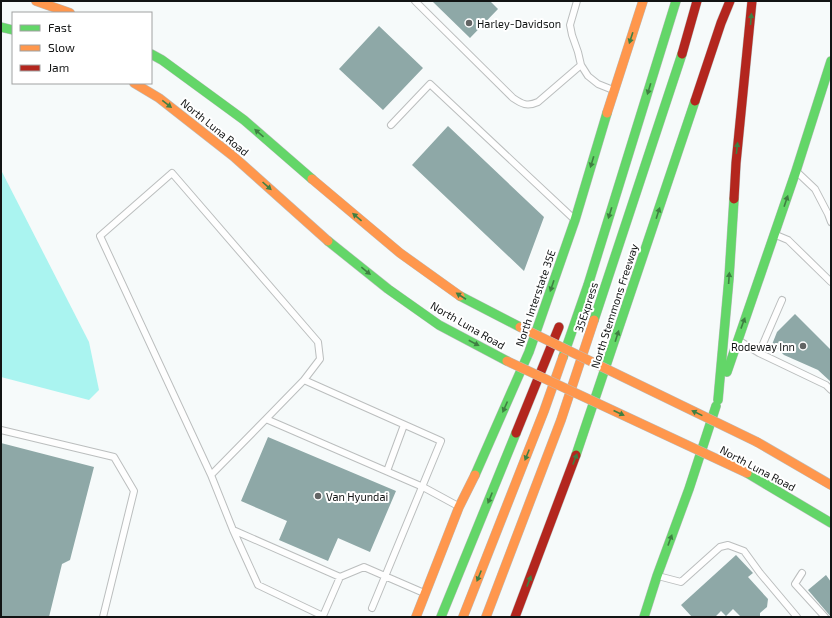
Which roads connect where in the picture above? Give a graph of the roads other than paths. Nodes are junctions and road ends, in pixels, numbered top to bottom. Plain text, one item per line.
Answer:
1 (36, 1) edge
2 (416, 1) edge
3 (577, 1) edge
4 (643, 1) edge
5 (676, 1) edge
6 (697, 1) edge
7 (730, 1) edge
8 (752, 1) edge
9 (67, 12) edge
10 (1, 27) edge
11 (12, 30) edge
12 (152, 55) edge
13 (831, 61) edge
14 (581, 65) junction
15 (136, 84) edge
16 (614, 90) junction
17 (391, 124) dead end
18 (796, 171) junction
19 (575, 220) junction
20 (831, 222) edge
21 (774, 234) junction
22 (831, 282) edge
23 (588, 285) junction
24 (782, 300) dead end
25 (737, 339) junction
26 (760, 353) junction
27 (304, 380) junction
28 (831, 390) edge
29 (718, 400) junction
30 (266, 420) junction
31 (404, 425) junction
32 (1, 430) edge
33 (387, 471) junction
34 (211, 475) junction
35 (831, 486) edge
36 (423, 487) junction
37 (459, 507) junction
38 (831, 523) edge
39 (233, 530) junction
40 (802, 573) dead end
41 (386, 576) junction
42 (657, 576) junction
43 (340, 578) junction
44 (425, 594) junction
45 (372, 608) dead end
46 (645, 616) edge
47 (103, 617) edge
48 (416, 617) edge
49 (441, 617) edge
50 (463, 617) edge
51 (486, 617) edge
52 (515, 617) edge
53 (797, 617) edge
54 (826, 617) edge

1 - 9 main road
2 - 14 lane
3 - 14 lane
4 -> 16 main road, North Interstate 35E
5 -> 23 main road
6 - 51 main road, 35Express
52 -> 7 main road, North Stemmons Freeway
29 -> 8 main road
10 - 11 main road
35 -> 12 main road, North Luna Road, bridge
13 - 18 main road
14 - 16 lane
15 -> 38 main road, North Luna Road, bridge
16 -> 19 main road, North Interstate 35E
17 - 19 lane
18 - 20 lane
21 -> 18 main road
19 -> 37 main road, North Interstate 35E
21 - 22 lane
25 -> 21 main road
23 -> 49 main road
23 -> 50 main road
24 - 26 lane
25 - 26 lane
25 - 29 main road
26 - 28 lane
27 - 30 lane
27 - 31 lane
27 - 34 lane
42 -> 29 main road
30 - 33 lane
30 - 34 lane
31 - 33 lane
31 - 36 lane
32 - 47 lane
33 - 36 lane
34 - 39 lane
36 - 37 lane
36 - 41 lane
37 - 44 main road, North Interstate 35E
39 - 43 lane
39 - 43 lane
40 - 54 lane
41 - 43 lane
41 - 44 lane
41 - 45 lane
42 - 46 main road
42 - 53 lane
44 - 48 main road, North Interstate 35E

